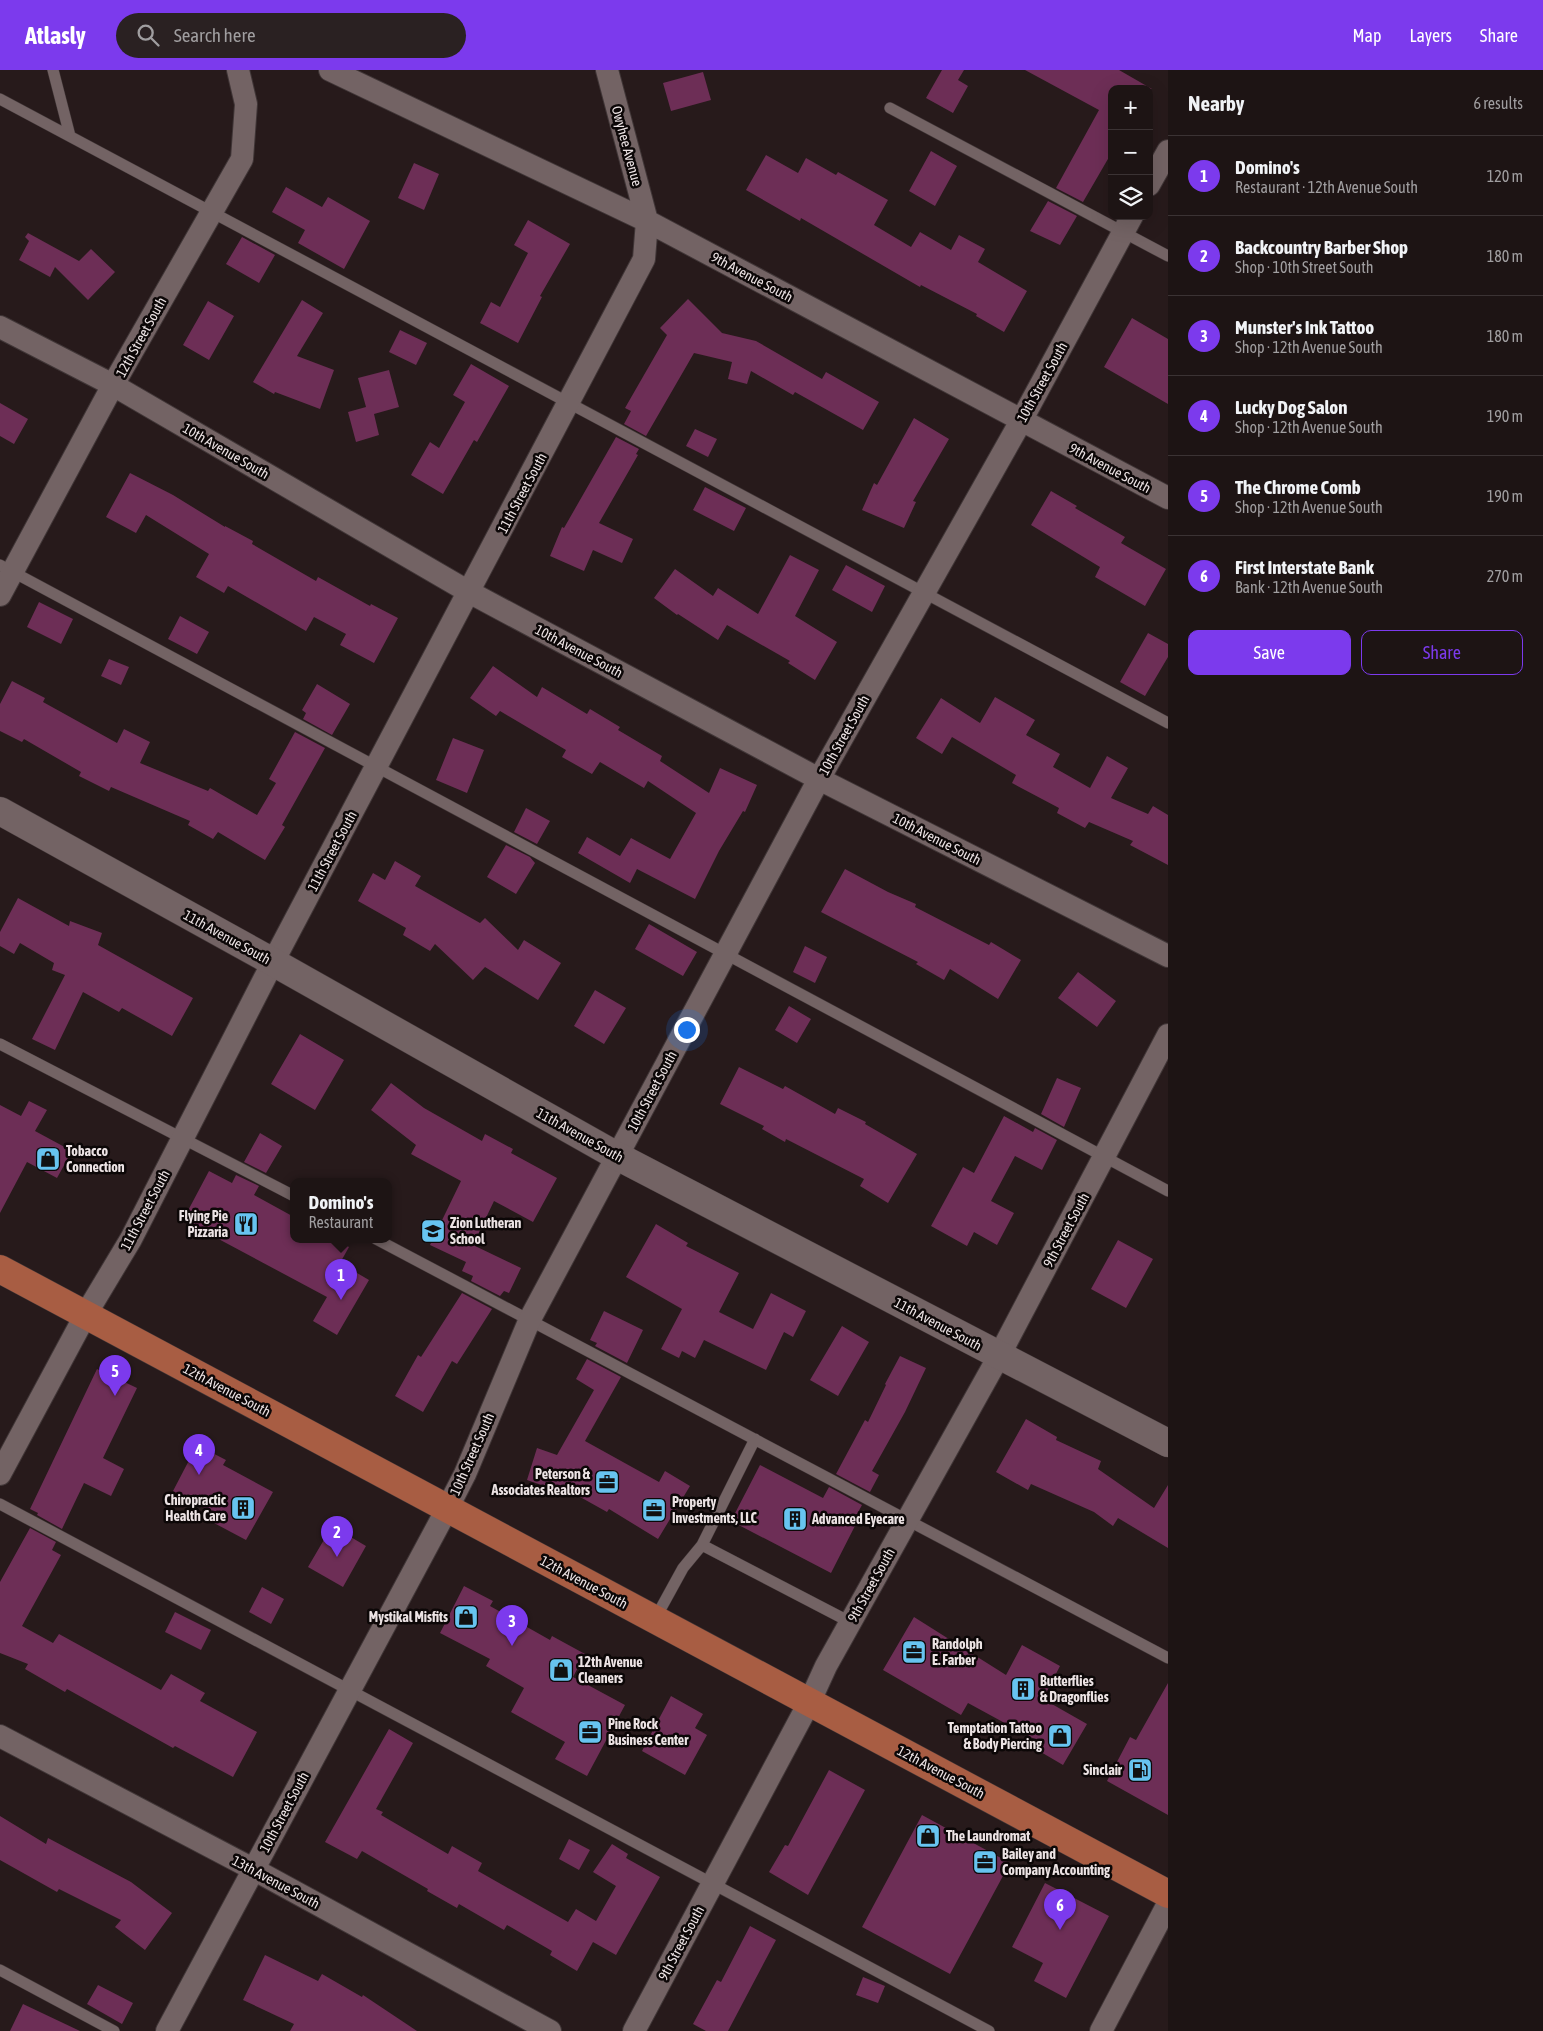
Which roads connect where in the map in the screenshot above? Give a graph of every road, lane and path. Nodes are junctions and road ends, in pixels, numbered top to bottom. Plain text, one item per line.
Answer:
1 (52, 70) edge
2 (238, 70) edge
3 (330, 70) edge
4 (607, 70) edge
5 (0, 99) edge
6 (890, 108) dead end
7 (70, 136) junction
8 (1168, 151) edge
9 (1153, 178) edge
10 (212, 211) junction
11 (647, 222) junction
12 (1128, 224) edge
13 (1168, 256) edge
14 (0, 327) edge
15 (113, 385) junction
16 (569, 403) junction
17 (1021, 421) junction
18 (1168, 498) edge
19 (6, 568) edge
20 (469, 592) junction
21 (924, 593) junction
22 (0, 595) edge
23 (1168, 723) edge
24 (377, 766) junction
25 (819, 779) junction
26 (0, 812) edge
27 (726, 954) junction
28 (1168, 956) edge
29 (273, 962) junction
30 (1168, 1035) edge
31 (0, 1044) edge
32 (183, 1138) junction
33 (617, 1156) junction
34 (1104, 1156) junction
35 (1168, 1191) edge
36 (290, 1194) edge
37 (384, 1243) edge
38 (0, 1269) edge
39 (86, 1314) junction
40 (530, 1319) junction
41 (999, 1356) junction
42 (755, 1439) junction
43 (1168, 1443) edge
44 (0, 1474) edge
45 (0, 1504) edge
46 (447, 1509) junction
47 (907, 1520) junction
48 (702, 1545) junction
49 (655, 1619) junction
50 (850, 1622) junction
51 (1168, 1658) edge
52 (350, 1690) junction
53 (810, 1701) junction
54 (0, 1736) edge
55 (253, 1869) junction
56 (713, 1883) junction
57 (1168, 1894) edge
58 (1168, 1904) edge
59 (0, 1970) edge
60 (114, 2031) edge
61 (167, 2031) edge
62 (550, 2031) edge
63 (634, 2031) edge
64 (989, 2031) edge
65 (1101, 2031) edge

1 - 7 lane
2 - 10 street, 12th Street South
3 - 11 street, 9th Avenue South
4 - 11 street, Owyhee Avenue
5 - 7 lane
6 - 12 lane
7 - 10 lane
8 - 9 street
10 - 15 street, 12th Street South
10 - 16 lane
11 - 16 street, 11th Street South
11 - 17 street, 9th Avenue South
12 - 13 lane
12 - 17 street, 10th Street South
14 - 15 street, 10th Avenue South
15 - 19 street, 12th Street South
15 - 20 street, 10th Avenue South
16 - 20 street, 11th Street South
16 - 21 lane
17 - 18 street, 9th Avenue South
17 - 21 street, 10th Street South
19 - 22 street, 12th Street South
19 - 24 lane
20 - 24 street, 11th Street South
20 - 25 street, 10th Avenue South
21 - 23 lane
21 - 25 street, 10th Street South
24 - 27 lane
24 - 29 street, 11th Street South
25 - 27 street, 10th Street South
25 - 28 street, 10th Avenue South
26 - 29 street, 11th Avenue South
27 - 33 street, 10th Street South
27 - 34 lane
29 - 32 street, 11th Street South
29 - 33 street, 11th Avenue South
30 - 34 street, 9th Street South
31 - 32 lane
32 - 36 lane
32 - 39 street, 11th Street South
33 - 40 street, 10th Street South
33 - 41 street, 11th Avenue South
34 - 35 lane
34 - 41 street, 9th Street South
37 - 40 lane
38 - 39 main road, 12th Avenue South
39 - 44 street, 11th Street South
39 - 46 main road, 12th Avenue South
40 - 42 lane
40 - 46 street, 10th Street South
41 - 43 street, 11th Avenue South
41 - 47 street, 9th Street South
42 - 47 lane
42 - 48 lane
45 - 52 lane
46 - 49 main road, 12th Avenue South
46 - 52 street, 10th Street South
47 - 50 street, 9th Street South
47 - 51 lane
48 - 49 lane
48 - 50 lane
49 - 53 main road, 12th Avenue South
50 - 53 street, 9th Street South
52 - 55 street, 10th Street South
52 - 56 lane
53 - 56 street, 9th Street South
53 - 57 main road, 12th Avenue South
54 - 55 street, 13th Avenue South
55 - 61 street, 10th Street South
55 - 62 street, 13th Avenue South
56 - 63 street, 9th Street South
56 - 64 lane
58 - 65 street
59 - 60 lane

